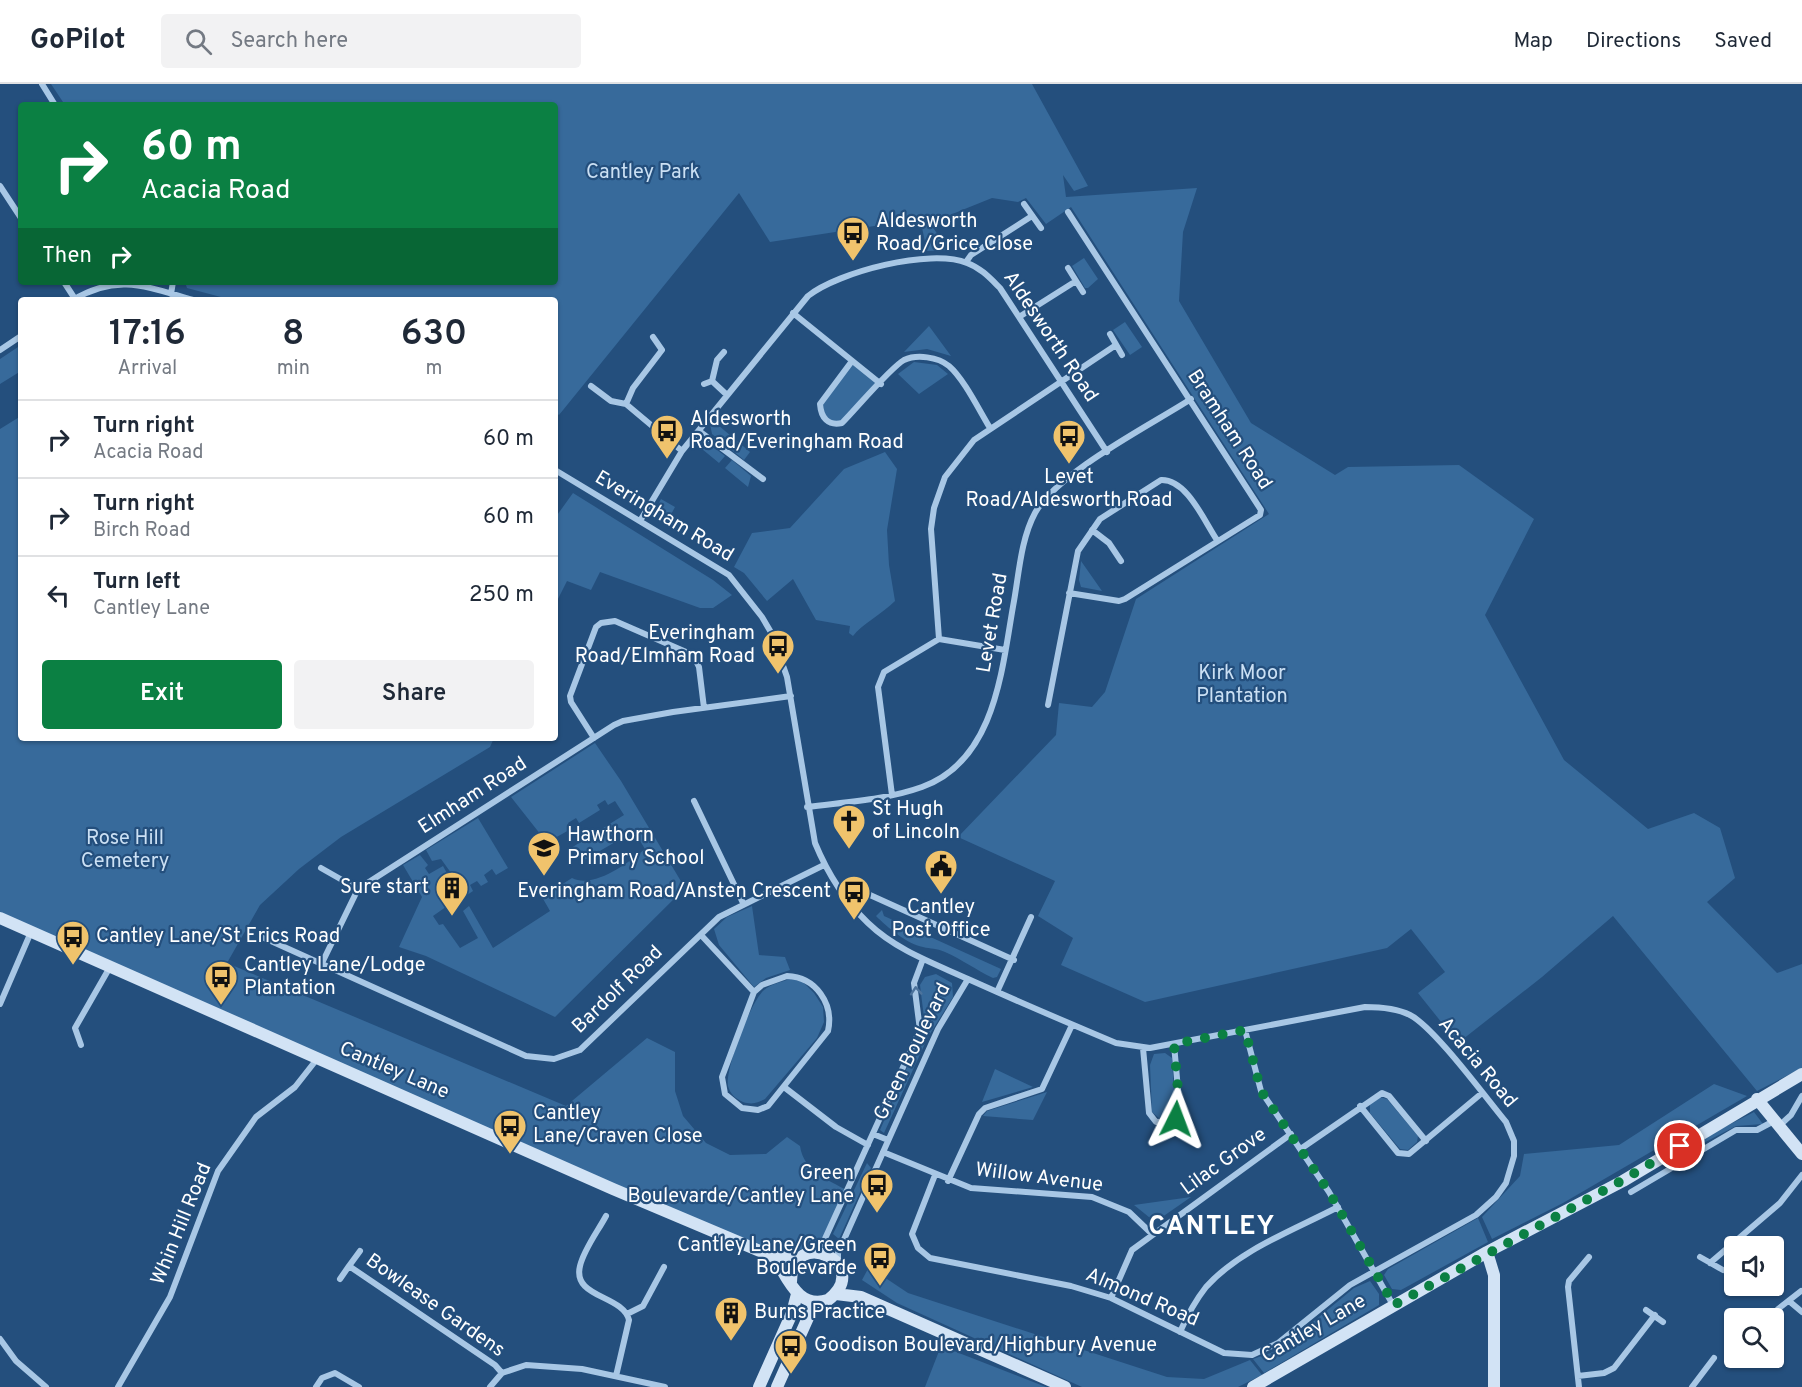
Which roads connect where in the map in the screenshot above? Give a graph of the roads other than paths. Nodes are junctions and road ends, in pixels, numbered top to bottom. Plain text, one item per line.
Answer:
1 (42, 84) edge
2 (53, 102) edge
3 (0, 186) edge
4 (1024, 204) dead end
5 (1068, 212) dead end
6 (18, 213) edge
7 (1032, 216) junction
8 (1041, 228) dead end
9 (966, 262) junction
10 (1068, 268) dead end
11 (1076, 281) junction
12 (105, 285) edge
13 (140, 285) edge
14 (172, 285) edge
15 (1083, 292) dead end
16 (171, 294) junction
17 (78, 297) edge
18 (182, 297) edge
19 (793, 313) junction
20 (1019, 317) junction
21 (1110, 334) dead end
22 (653, 337) dead end
23 (18, 338) edge
24 (1116, 345) junction
25 (0, 350) edge
26 (724, 352) dead end
27 (1122, 355) dead end
28 (852, 361) junction
29 (712, 381) junction
30 (1061, 381) junction
31 (704, 384) dead end
32 (881, 384) junction
33 (591, 386) dead end
34 (728, 395) junction
35 (1191, 399) junction
36 (626, 404) junction
37 (990, 428) junction
38 (699, 431) junction
39 (682, 451) junction
40 (1107, 452) junction
41 (558, 472) edge
42 (763, 479) dead end
43 (640, 521) junction
44 (1092, 530) junction
45 (1217, 540) junction
46 (1121, 561) dead end
47 (1069, 593) junction
48 (939, 639) junction
49 (1005, 650) junction
50 (791, 696) junction
51 (1048, 705) dead end
52 (704, 708) junction
53 (594, 738) junction
54 (892, 795) junction
55 (694, 801) dead end
56 (807, 807) junction
57 (824, 864) junction
58 (321, 868) dead end
59 (358, 890) junction
60 (870, 895) dead end
61 (743, 903) junction
62 (1031, 917) dead end
63 (0, 918) edge
64 (31, 932) junction
65 (701, 935) junction
66 (262, 937) dead end
67 (923, 959) junction
68 (1014, 960) junction
69 (322, 963) junction
70 (111, 967) junction
71 (968, 979) junction
72 (754, 992) junction
73 (997, 992) junction
74 (0, 1004) edge
75 (1072, 1025) junction
76 (1245, 1030) junction
77 (1174, 1044) junction
78 (81, 1045) dead end
79 (1143, 1048) junction
80 (317, 1059) junction
81 (1802, 1074) edge
82 (784, 1087) junction
83 (1482, 1093) junction
84 (1802, 1096) edge
85 (1756, 1100) junction
86 (1360, 1106) junction
87 (1776, 1124) junction
88 (873, 1134) junction
89 (1291, 1134) junction
90 (888, 1140) junction
91 (1426, 1141) junction
92 (868, 1145) junction
93 (1302, 1148) junction
94 (883, 1152) junction
95 (1802, 1154) edge
96 (863, 1157) junction
97 (878, 1163) junction
98 (935, 1175) junction
99 (1802, 1175) edge
100 (948, 1180) junction
101 (1631, 1192) dead end
102 (1338, 1207) junction
103 (606, 1216) dead end
104 (1152, 1234) junction
105 (360, 1251) dead end
106 (811, 1252) junction
107 (1487, 1252) junction
108 (774, 1257) junction
109 (1589, 1257) dead end
110 (1701, 1257) dead end
111 (799, 1258) junction
112 (1710, 1263) junction
113 (349, 1266) junction
114 (664, 1268) dead end
115 (840, 1270) junction
116 (1723, 1270) dead end
117 (1373, 1272) junction
118 (340, 1279) dead end
119 (791, 1282) junction
120 (1801, 1291) edge
121 (797, 1294) junction
122 (836, 1294) junction
123 (861, 1297) junction
124 (1111, 1298) junction
125 (1789, 1301) junction
126 (820, 1303) junction
127 (1394, 1305) junction
128 (1779, 1308) edge
129 (1646, 1310) dead end
130 (1802, 1312) edge
131 (627, 1314) junction
132 (1655, 1315) junction
133 (1663, 1322) dead end
134 (1180, 1332) junction
135 (0, 1339) edge
136 (779, 1344) junction
137 (793, 1350) junction
138 (1714, 1359) dead end
139 (502, 1373) junction
140 (616, 1376) junction
141 (1578, 1376) junction
142 (46, 1387) edge
143 (118, 1387) edge
144 (316, 1387) edge
145 (359, 1387) edge
146 (490, 1387) edge
147 (665, 1387) edge
148 (759, 1387) edge
149 (777, 1387) edge
150 (1065, 1387) edge
151 (1253, 1387) edge
152 (1494, 1387) edge
153 (1579, 1387) edge
154 (1692, 1387) edge

1 - 2 street
3 - 6 street
4 - 7 street
5 - 35 street, Bramham Road
7 - 8 street
7 - 9 street
9 - 19 street, Aldesworth Road
9 - 20 street, Aldesworth Road
10 - 11 street
11 - 15 street
11 - 20 street
12 - 17 street
13 - 16 street
14 - 16 street
16 - 18 street
19 - 28 street
19 - 34 street, Aldesworth Road
20 - 30 street, Aldesworth Road
21 - 24 street
22 - 36 street
23 - 25 street
24 - 27 street
24 - 30 street
26 - 29 street
28 - 32 street
28 - 32 street
29 - 31 street
29 - 34 street
30 - 37 street
30 - 40 street, Aldesworth Road
32 - 37 street
33 - 36 street
34 - 38 street, Aldesworth Road
35 - 40 street, Levet Road
35 - 45 street, Bramham Road
36 - 39 street
37 - 48 street
38 - 39 street, Aldesworth Road
38 - 42 street
39 - 43 street, Aldesworth Road
40 - 49 street, Levet Road
41 - 43 street, Everingham Road
43 - 50 street, Everingham Road
44 - 45 street
44 - 46 street
44 - 47 street
45 - 47 street, Bramham Road
47 - 51 street
48 - 49 street
48 - 54 street
49 - 54 street, Levet Road
50 - 52 street, Elmham Road
50 - 56 street, Everingham Road
52 - 53 street, Elmham Road
52 - 53 street
53 - 59 street, Elmham Road
54 - 56 street, Levet Road
55 - 61 street
56 - 57 street, Everingham Road
57 - 61 street, Bardolf Road
57 - 67 street, Everingham Road
58 - 59 street
59 - 69 street
60 - 68 street
61 - 65 street, Bardolf Road
62 - 68 street
63 - 64 main road, Cantley Lane
64 - 70 main road, Cantley Lane
64 - 74 street
65 - 69 street, Bardolf Road
65 - 72 street
66 - 69 street, Bardolf Road
67 - 71 street, Everingham Road
88 -> 67 street, Green Boulevard
68 - 73 street
70 - 78 street
70 - 80 main road, Cantley Lane
71 - 73 street, Acacia Road
71 - 90 street, Green Boulevard
72 - 82 street
72 - 82 street
73 - 75 street, Acacia Road
75 - 79 street, Acacia Road
75 - 100 street
76 - 77 street, Acacia Road
76 - 83 street, Acacia Road
76 - 89 street
77 - 79 street, Acacia Road
77 - 79 street
80 - 108 main road, Cantley Lane
80 - 143 street, Whin Hill Road
81 - 85 main road, Cantley Lane
82 - 92 street
83 - 91 street
83 - 117 street, Acacia Road
84 - 87 street
85 - 87 main road
85 - 107 main road, Cantley Lane
86 - 91 street
86 - 91 street
86 - 93 street
87 - 95 main road
87 - 101 street
88 - 90 street, Green Boulevard
88 - 92 street, Green Boulevard
89 - 93 street
89 - 104 street, Lilac Grove
90 - 94 street, Green Boulevard
92 - 96 street, Green Boulevard
93 - 102 street
94 - 97 street, Green Boulevard
94 - 98 street, Willow Avenue
96 - 97 street
96 - 106 street, Green Boulevard
97 - 115 street, Green Boulevard
98 - 100 street, Willow Avenue
98 - 124 street, Almond Road
99 - 112 street
100 - 104 street, Willow Avenue
102 - 117 street
102 - 134 street
103 - 131 street
104 - 124 street, Lilac Grove
105 - 113 street, Bowlease Gardens
106 - 111 main road
106 - 115 main road
107 - 127 main road, Cantley Lane
107 - 152 main road
108 - 111 main road, Cantley Lane
108 - 119 main road
109 - 141 street
110 - 112 street
111 - 119 main road
112 - 116 street
113 - 118 street, Bowlease Gardens
113 - 139 street, Bowlease Gardens
114 - 131 street
115 - 122 main road
115 - 123 main road
117 - 127 street
117 - 134 street, Almond Road
119 - 121 main road
120 - 125 street
121 - 126 main road
121 - 136 main road
122 - 123 main road
122 - 126 main road
123 - 150 main road
124 - 134 street, Almond Road
125 - 128 street
125 - 130 street
126 - 137 main road
127 - 151 main road, Cantley Lane
129 - 132 street
131 - 140 street
132 - 133 street
132 - 141 street
135 - 142 street
136 - 137 main road
136 - 148 main road
137 - 149 main road
138 - 154 street
139 - 140 street
139 - 146 street
140 - 147 street
141 - 153 street
144 - 145 street

